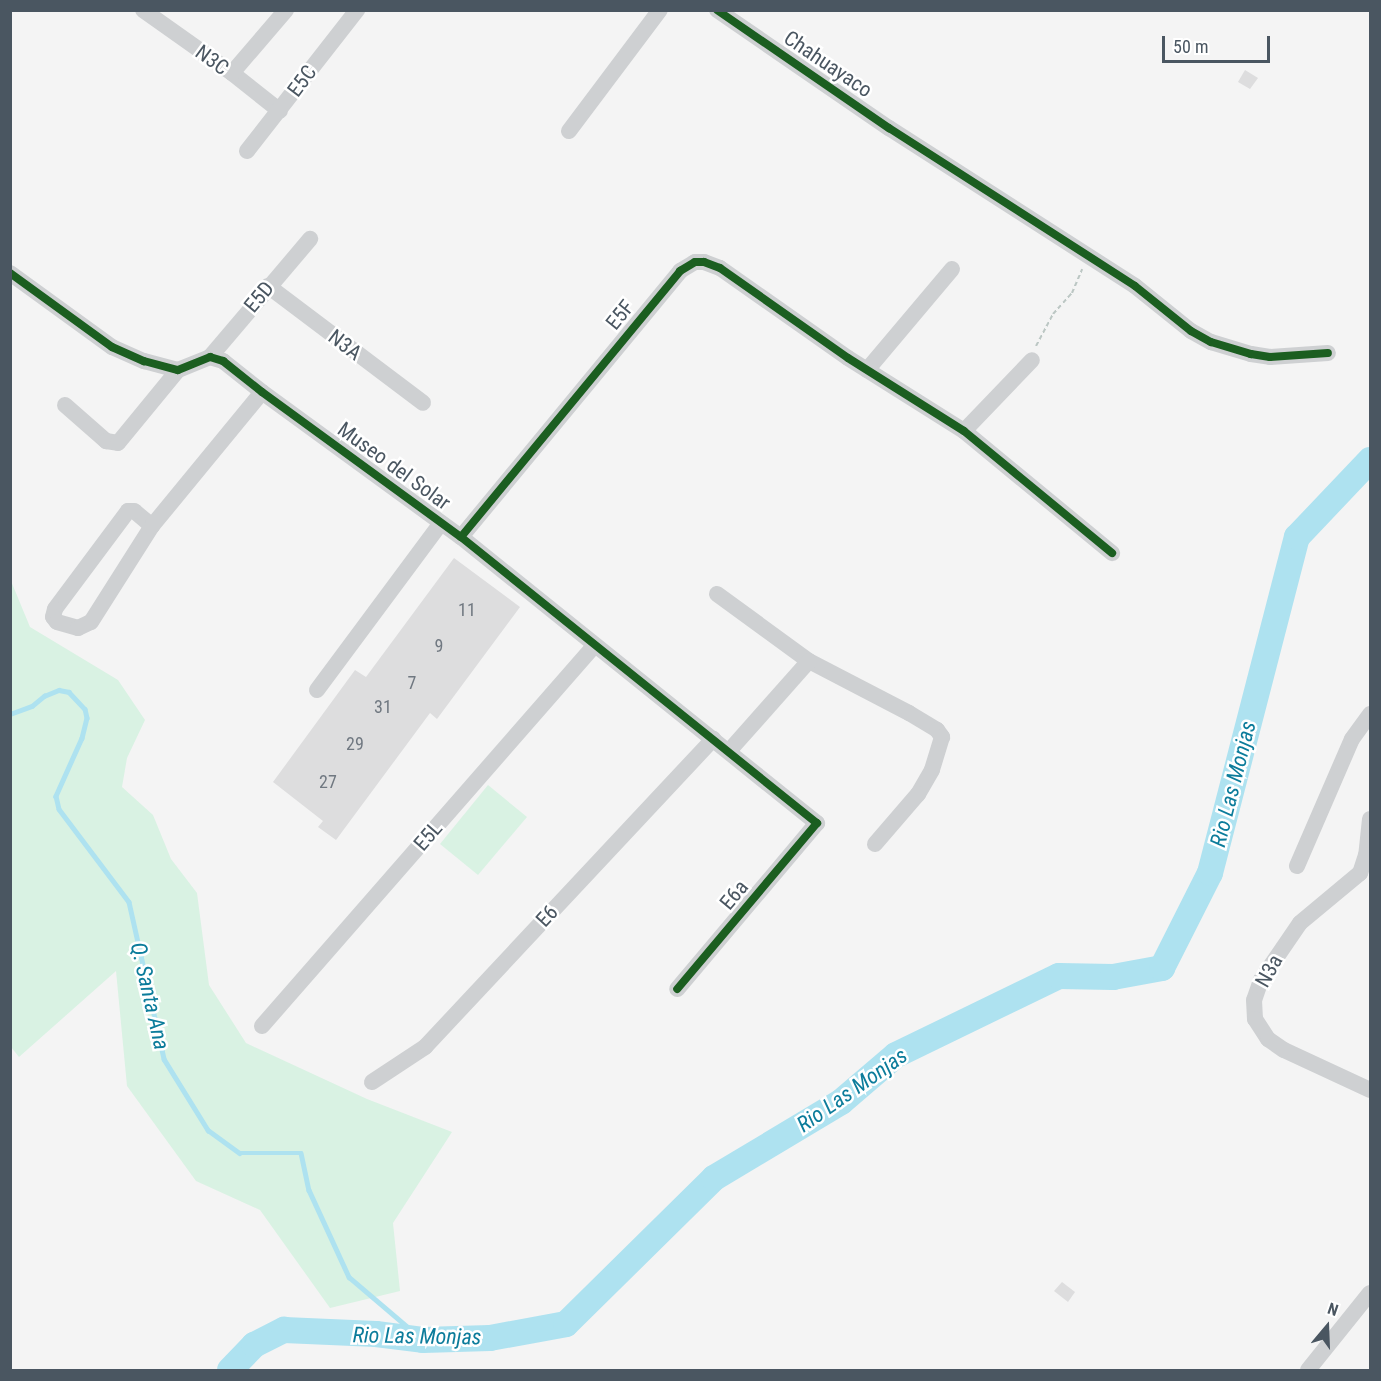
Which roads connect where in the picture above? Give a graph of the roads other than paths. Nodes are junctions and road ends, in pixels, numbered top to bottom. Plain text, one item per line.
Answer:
1 (143, 10) edge
2 (286, 10) edge
3 (357, 10) edge
4 (660, 10) edge
5 (717, 10) edge
6 (232, 73) junction
7 (280, 111) junction
8 (569, 131) dead end
9 (247, 151) dead end
10 (310, 239) dead end
11 (952, 270) dead end
12 (10, 273) edge
13 (268, 286) junction
14 (1328, 353) dead end
15 (210, 357) junction
16 (1032, 360) road end
17 (178, 370) junction
18 (867, 370) junction
19 (262, 392) junction
20 (423, 403) dead end
21 (65, 405) dead end
22 (964, 431) junction
23 (441, 523) junction
24 (152, 526) junction
25 (461, 537) junction
26 (1112, 553) dead end
27 (717, 594) dead end
28 (594, 646) junction
29 (809, 661) junction
30 (317, 690) dead end
31 (1371, 714) edge
32 (713, 739) junction
33 (729, 751) junction
34 (1371, 819) edge
35 (818, 823) joint
36 (875, 844) dead end
37 (1298, 867) dead end
38 (677, 989) dead end
39 (262, 1026) dead end
40 (372, 1082) dead end
41 (1371, 1090) edge
42 (1371, 1293) edge
43 (1308, 1371) edge

1 - 6 street, N3C
2 - 6 street
3 - 7 street, E5C
4 - 8 street
5 - 14 street, Chahuayaco
6 - 7 street, N3C
7 - 9 street, E5C
10 - 13 street, E5D
11 - 18 street
12 - 17 street
13 - 15 street, E5D
13 - 20 street, N3A
15 - 17 street
15 - 19 street, Museo del Solar
16 - 22 street
17 - 21 street
18 - 22 street, E5F
18 - 25 street, E5F
19 - 23 street, Museo del Solar
19 - 24 street
22 - 26 street, E5F
23 - 25 street, Museo del Solar
23 - 30 street
24 - 24 street
25 - 28 street, Museo del Solar
27 - 29 street
28 - 32 street, Museo del Solar
28 - 39 street, E5L
29 - 33 street
29 - 36 street
31 - 37 street
32 - 33 street, Museo del Solar
32 - 40 street, E6
33 - 35 street, Museo del Solar
34 - 41 street, N3a
35 - 38 street, E6a
42 - 43 street

